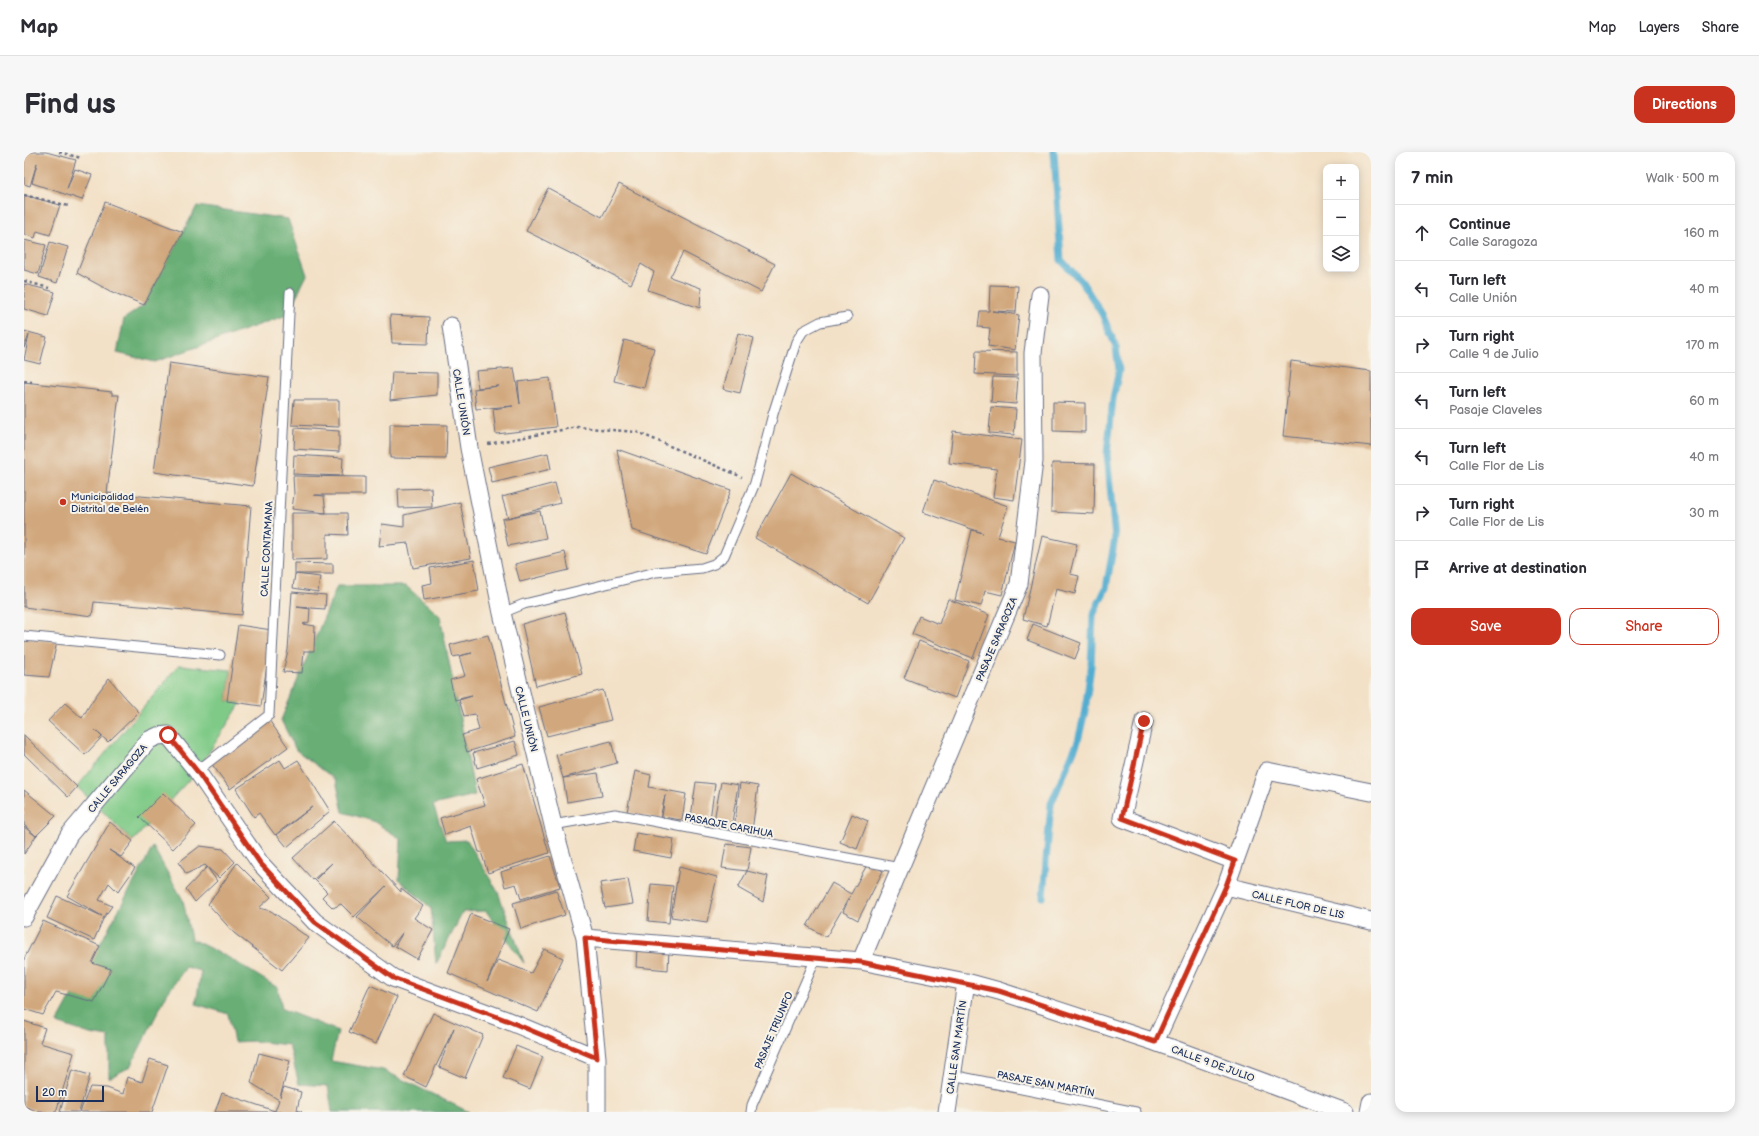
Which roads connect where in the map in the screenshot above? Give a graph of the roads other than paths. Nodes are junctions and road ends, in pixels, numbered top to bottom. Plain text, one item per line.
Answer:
1 (290, 293) dead end
2 (1040, 295) dead end
3 (847, 318) dead end
4 (451, 326) dead end
5 (502, 614) junction
6 (24, 636) edge
7 (220, 655) dead end
8 (1144, 721) dead end
9 (197, 771) junction
10 (1371, 792) edge
11 (553, 825) junction
12 (1235, 861) junction
13 (900, 868) junction
14 (1226, 886) junction
15 (24, 917) edge
16 (1371, 921) edge
17 (585, 938) junction
18 (816, 958) junction
19 (861, 962) junction
20 (966, 982) junction
21 (1155, 1042) junction
22 (597, 1058) junction
23 (952, 1076) junction
24 (1371, 1102) edge
25 (597, 1112) edge
26 (751, 1112) edge
27 (947, 1112) edge
28 (1136, 1112) edge
29 (1345, 1112) edge
30 (1369, 1112) edge

1 - 9 lane, CALLE CONTAMANA
2 - 13 street, PASAJE SARAGOZA
3 - 5 lane
4 - 5 street, CALLE UNIÓN
5 - 11 street, CALLE UNIÓN
6 - 7 lane
8 - 12 street
9 - 15 street, CALLE SARAGOZA
9 - 22 street, CALLE SARAGOZA
10 - 12 street
11 - 13 lane, PASAQJE CARIHUA
11 - 17 street, CALLE UNIÓN
12 - 14 street
13 - 19 street, PASAJE SARAGOZA
14 - 16 street, CALLE FLOR DE LIS
14 - 21 street
17 - 18 street, CALLE 9 DE JULIO
17 - 22 street, CALLE UNIÓN
18 - 19 street, CALLE 9 DE JULIO
18 - 26 lane, PASAJE TRIUNFO
19 - 20 street, CALLE 9 DE JULIO
20 - 21 street, CALLE 9 DE JULIO
20 - 23 street, CALLE SAN MARTÍN
21 - 29 street, CALLE 9 DE JULIO
22 - 25 street, CALLE UNIÓN
23 - 27 street, CALLE SAN MARTÍN
23 - 28 lane, PASAJE SAN MARTÍN
24 - 30 street

